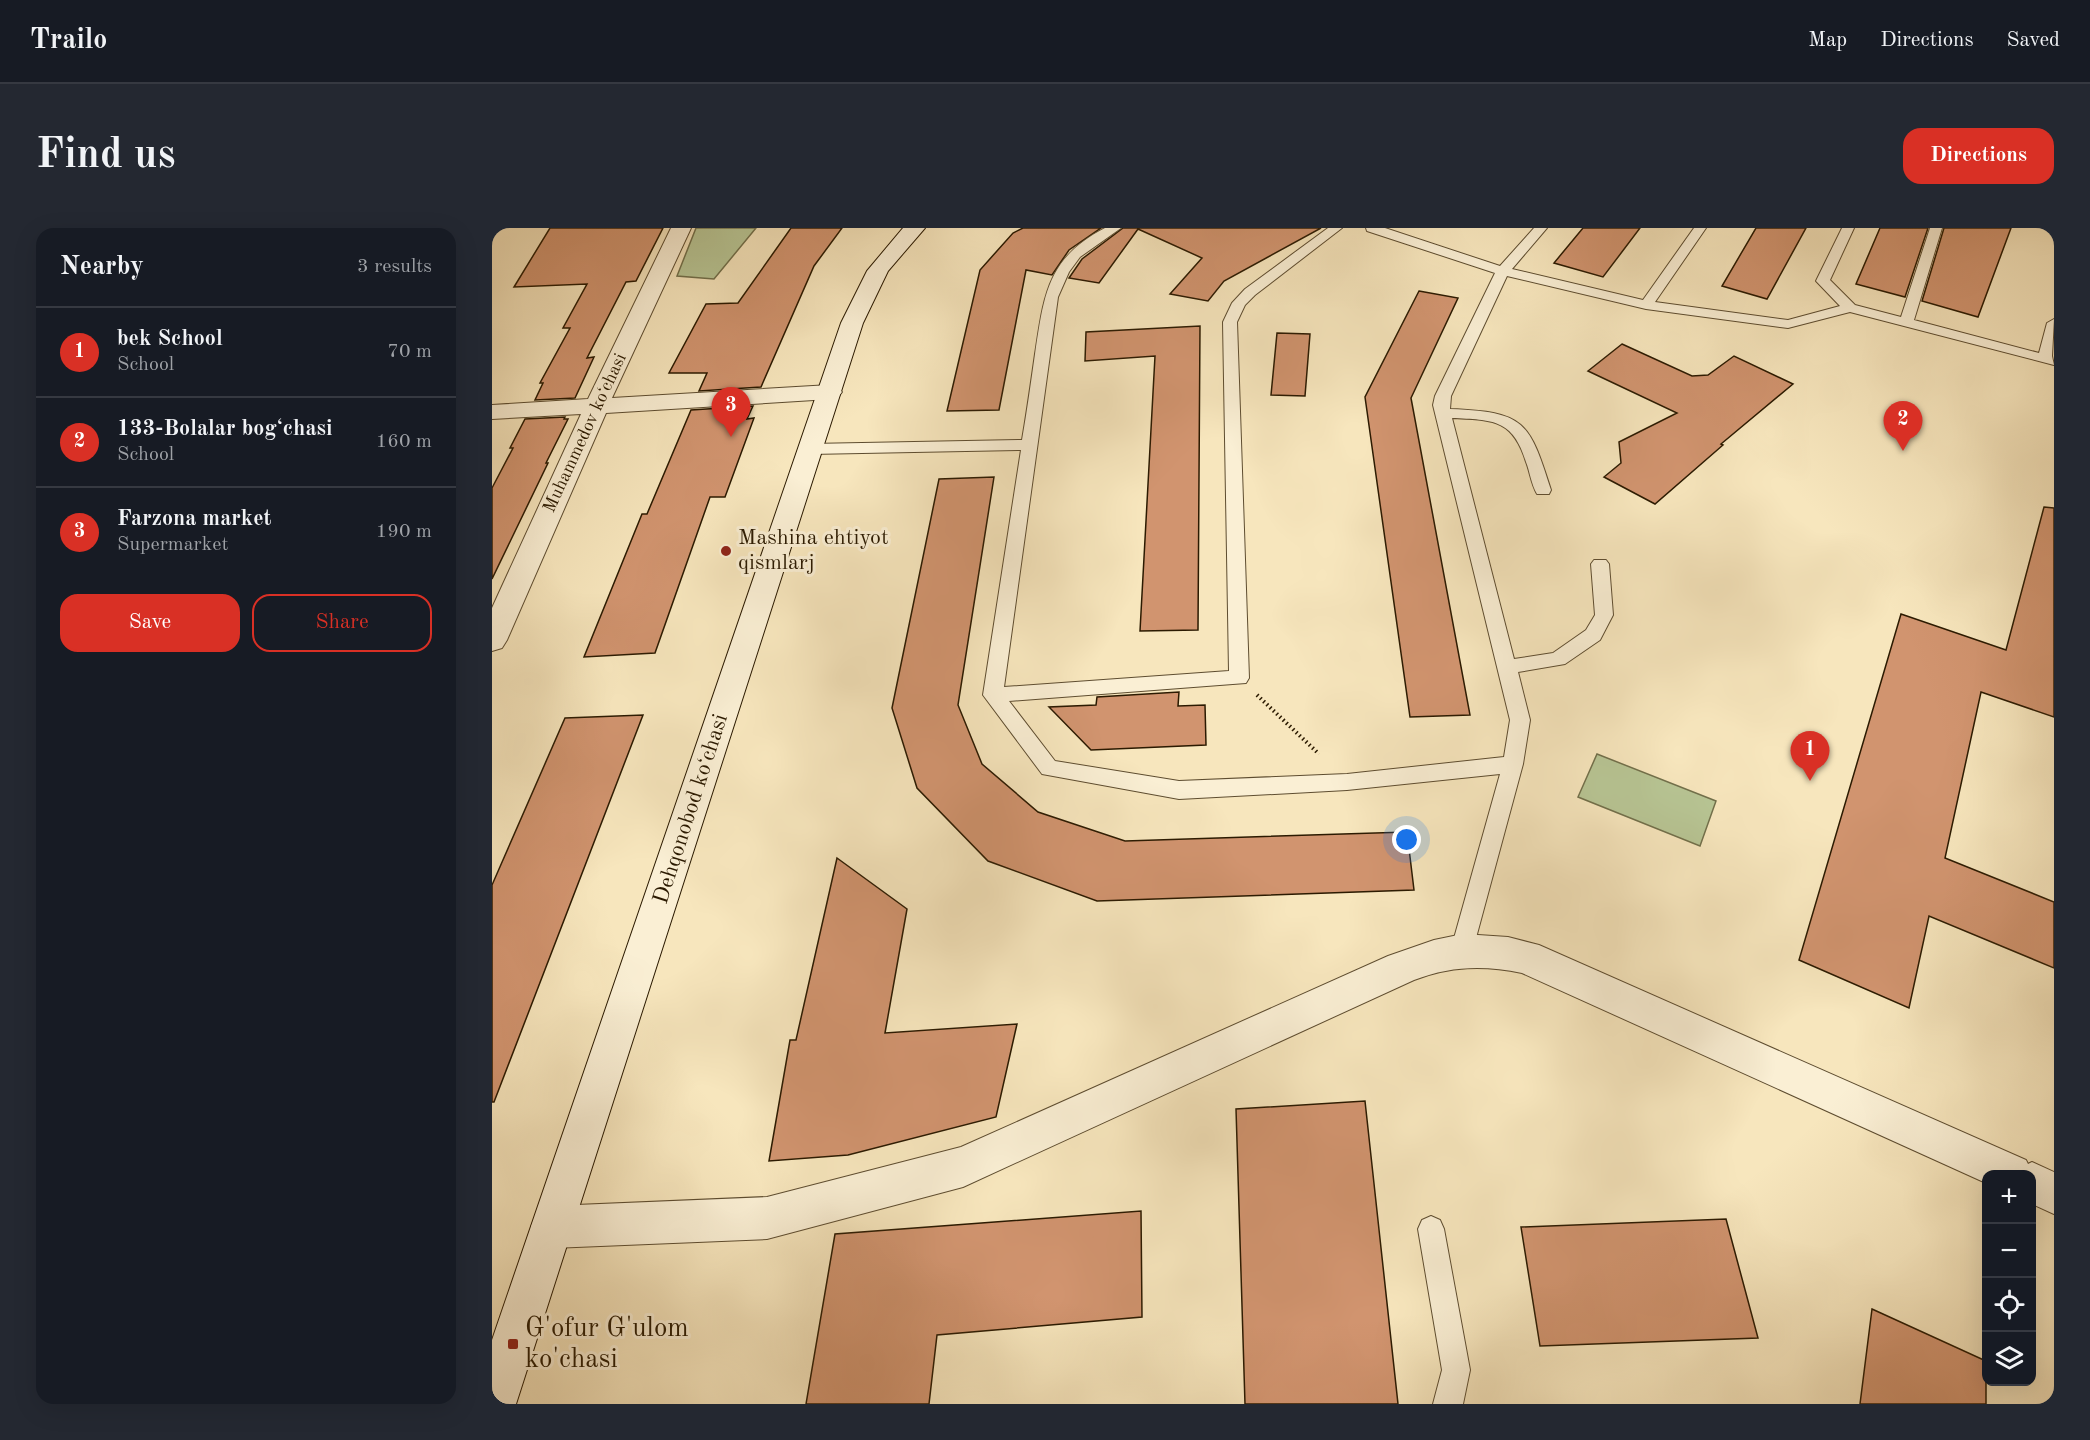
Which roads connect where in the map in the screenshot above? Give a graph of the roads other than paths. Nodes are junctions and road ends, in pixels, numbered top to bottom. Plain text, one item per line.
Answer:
1 (681, 228) edge
2 (915, 228) edge
3 (1115, 228) edge
4 (1336, 228) edge
5 (1372, 228) edge
6 (1541, 228) edge
7 (1700, 228) edge
8 (1848, 228) edge
9 (1936, 228) edge
10 (1503, 271) junction
11 (1646, 305) junction
12 (1850, 308) junction
13 (1906, 322) junction
14 (2054, 323) edge
15 (2049, 360) edge
16 (830, 392) junction
17 (597, 405) junction
18 (492, 412) edge
19 (1442, 413) junction
20 (1030, 445) junction
21 (810, 450) junction
22 (1543, 490) dead end
23 (1600, 564) dead end
24 (492, 640) edge
25 (1506, 667) junction
26 (993, 695) junction
27 (1514, 764) junction
28 (1462, 949) junction
29 (2003, 1170) edge
30 (2036, 1185) edge
31 (2054, 1193) edge
32 (552, 1227) junction
33 (1431, 1229) dead end
34 (493, 1404) edge
35 (1448, 1404) edge

1 - 17 street, Muhammedov koʻchasi
2 - 16 street, Dehqonobod koʻchasi
3 - 20 lane
4 - 26 lane
5 - 10 lane
6 - 10 lane
7 - 11 lane
8 - 12 lane
9 - 13 lane
10 - 11 lane
10 - 19 lane
11 - 12 lane
12 - 13 lane
13 - 15 lane
14 - 15 lane
16 - 17 street
16 - 21 street, Dehqonobod koʻchasi
17 - 18 street
17 - 24 street, Muhammedov koʻchasi
19 - 22 lane
19 - 25 lane
20 - 21 lane
20 - 26 lane
21 - 32 street, Dehqonobod koʻchasi
23 - 25 lane
25 - 27 lane
26 - 27 lane
27 - 28 lane
28 - 29 street
28 - 32 street
30 - 31 street
32 - 34 street, Dehqonobod koʻchasi
33 - 35 lane

